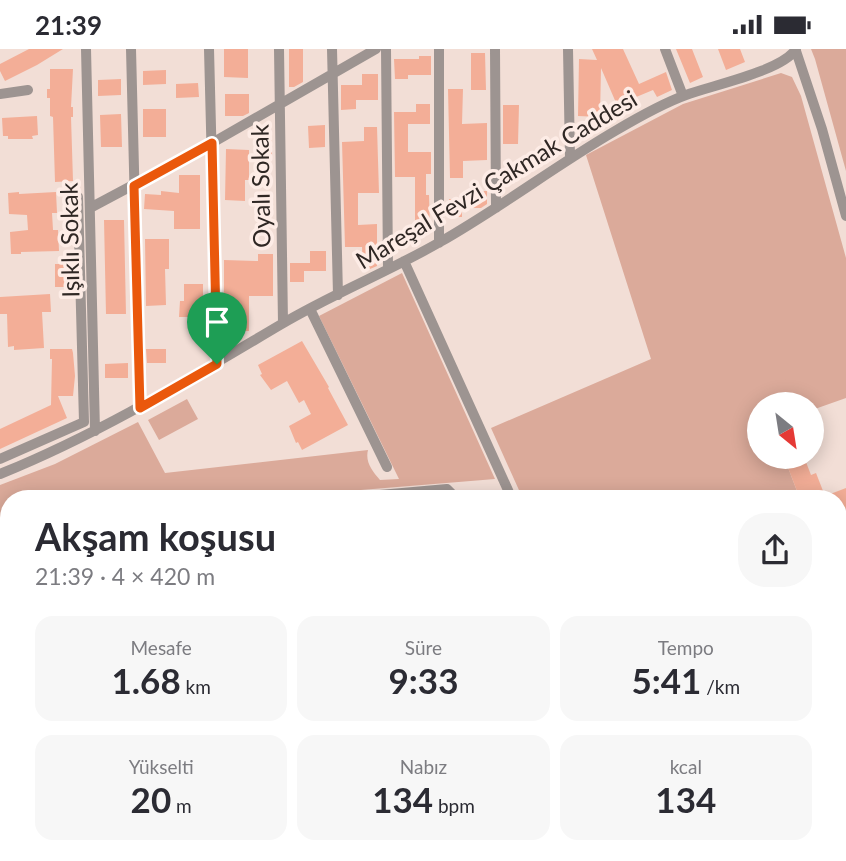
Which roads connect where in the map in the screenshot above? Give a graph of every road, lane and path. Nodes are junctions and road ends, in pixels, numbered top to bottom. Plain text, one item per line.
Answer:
1 (86, 49) edge
2 (131, 49) edge
3 (209, 49) edge
4 (279, 49) edge
5 (332, 49) edge
6 (376, 49) edge
7 (386, 49) edge
8 (439, 49) edge
9 (495, 49) edge
10 (568, 49) edge
11 (665, 49) edge
12 (796, 50) edge
13 (332, 73) junction
14 (28, 90) dead end
15 (0, 94) edge
16 (683, 96) junction
17 (280, 104) junction
18 (212, 143) junction
19 (570, 157) junction
20 (134, 186) junction
21 (78, 197) dead end
22 (90, 208) junction
23 (496, 208) junction
24 (846, 216) edge
25 (439, 243) junction
26 (404, 261) junction
27 (387, 269) junction
28 (338, 295) junction
29 (310, 309) junction
30 (283, 323) junction
31 (217, 364) junction
32 (140, 408) junction
33 (95, 431) junction
34 (0, 460) edge
35 (387, 467) dead end
36 (0, 474) edge
37 (508, 490) edge

1 - 22 street, Işıklı Sokak
2 - 20 street
3 - 18 street
4 - 17 street, Oyalı Sokak
5 - 13 street
6 - 13 street
7 - 27 street
8 - 25 street
9 - 23 street
10 - 19 street
11 - 16 street
12 - 16 street, Mareşal Fevzi Çakmak Caddesi
12 - 24 street
13 - 17 street
13 - 28 street
14 - 15 street
16 - 19 street, Mareşal Fevzi Çakmak Caddesi
17 - 18 street
17 - 30 street, Oyalı Sokak
18 - 20 street
18 - 31 street
19 - 23 street, Mareşal Fevzi Çakmak Caddesi
20 - 22 street
20 - 32 street
21 - 34 street
22 - 33 street, Işıklı Sokak
23 - 25 street, Mareşal Fevzi Çakmak Caddesi
25 - 26 street, Mareşal Fevzi Çakmak Caddesi
26 - 27 street, Mareşal Fevzi Çakmak Caddesi
26 - 37 street
27 - 28 street, Mareşal Fevzi Çakmak Caddesi
28 - 29 street, Mareşal Fevzi Çakmak Caddesi
29 - 30 street, Mareşal Fevzi Çakmak Caddesi
29 - 35 street
30 - 31 street, Mareşal Fevzi Çakmak Caddesi
31 - 32 street, Mareşal Fevzi Çakmak Caddesi
32 - 33 street, Mareşal Fevzi Çakmak Caddesi
33 - 36 street, Mareşal Fevzi Çakmak Caddesi

